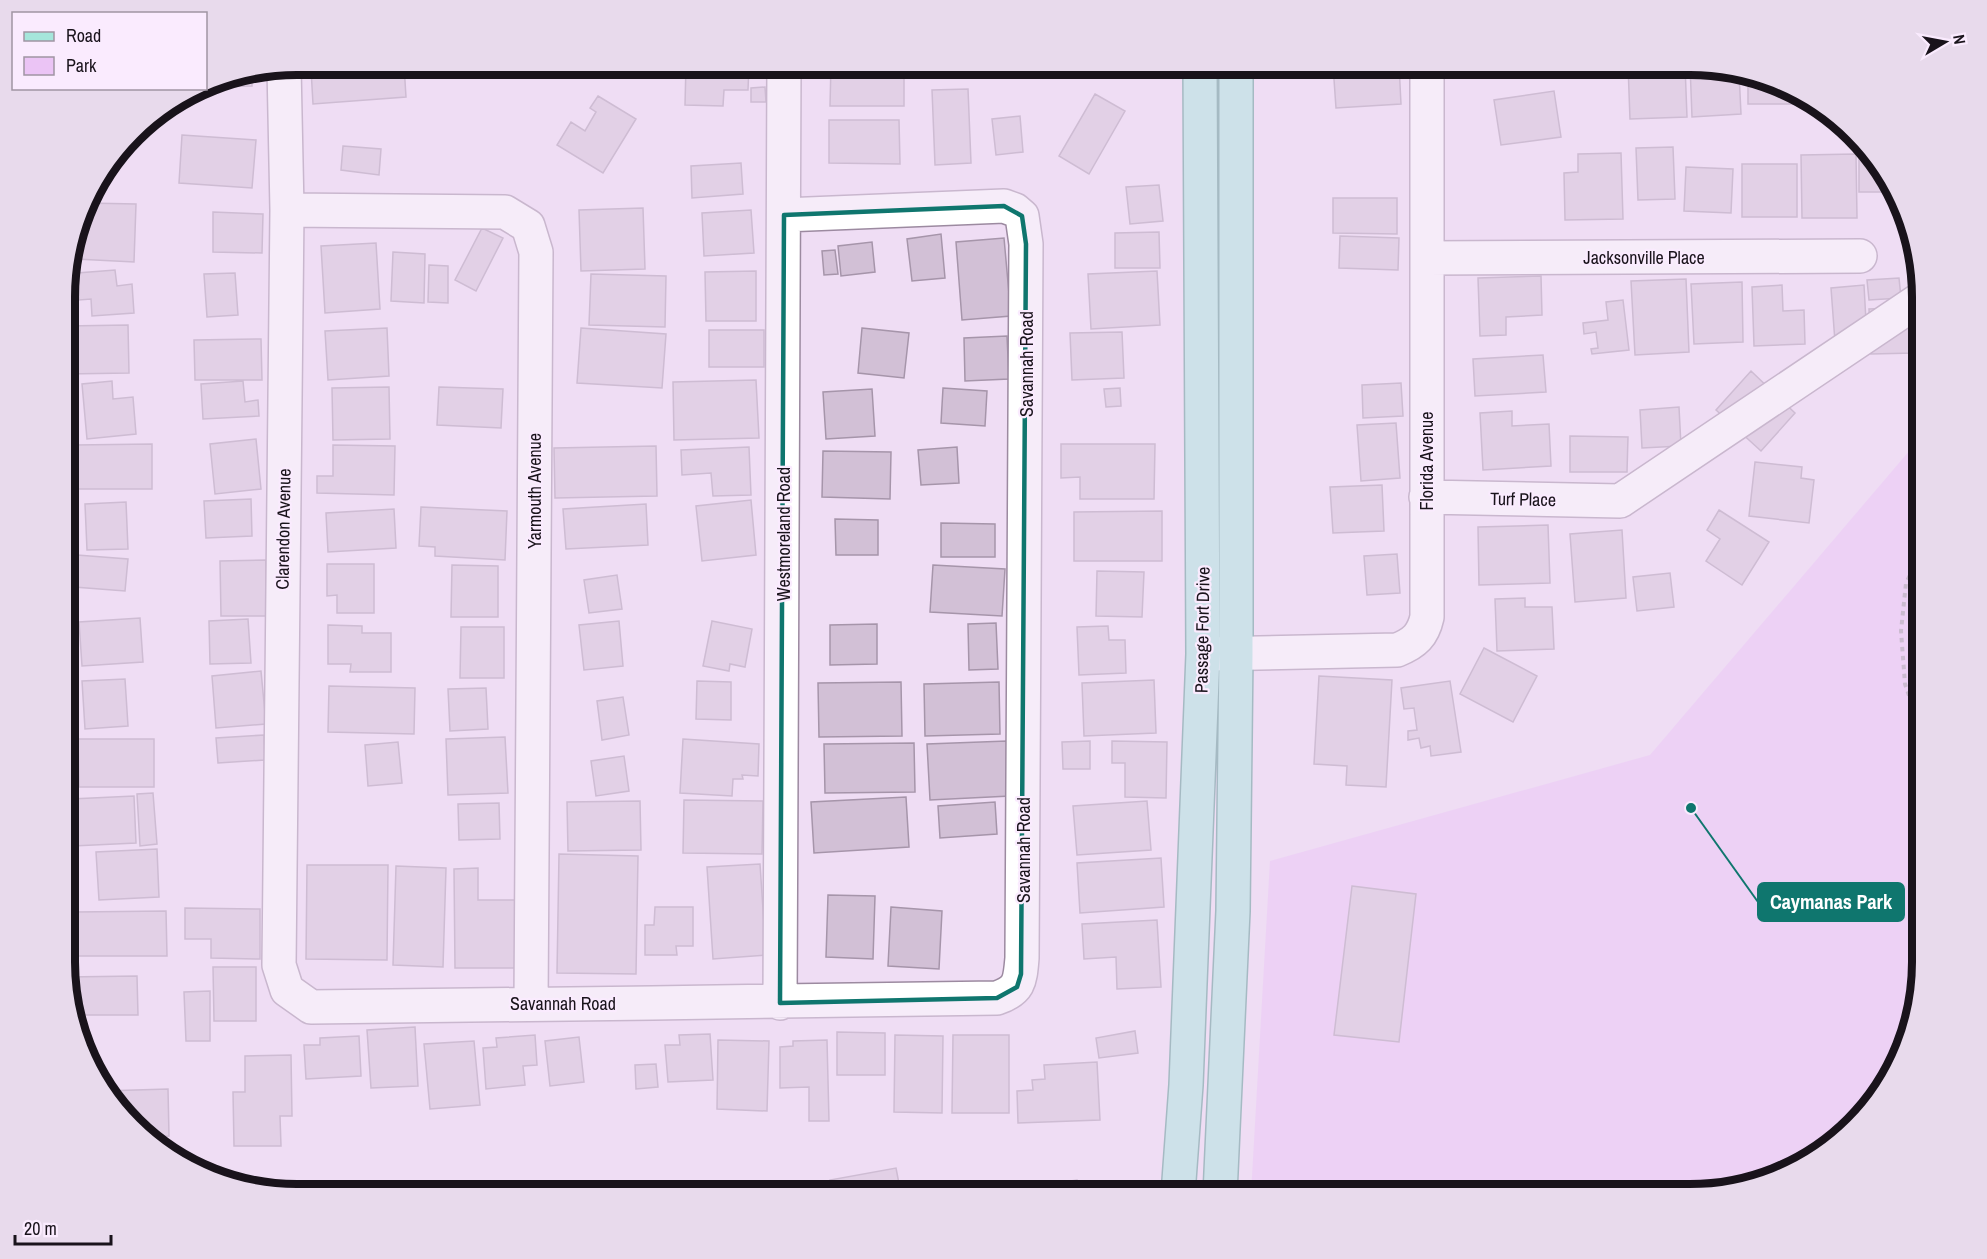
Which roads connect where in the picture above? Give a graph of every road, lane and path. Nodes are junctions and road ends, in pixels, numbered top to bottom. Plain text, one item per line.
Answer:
1 (284, 75) edge
2 (784, 75) edge
3 (1200, 75) edge
4 (1236, 75) edge
5 (1427, 75) edge
6 (287, 210) junction
7 (784, 215) junction
8 (1860, 256) dead end
9 (1427, 258) junction
10 (1912, 305) edge
11 (1425, 497) junction
12 (1912, 571) edge
13 (1203, 654) junction
14 (1236, 654) junction
15 (1912, 704) edge
16 (287, 990) joint
17 (531, 1003) junction
18 (780, 1003) junction
19 (1179, 1184) edge
20 (1220, 1184) edge

1 - 6 street, Clarendon Avenue
2 - 7 street, Westmoreland Road
3 - 13 main road, Passage Fort Drive
4 - 14 main road, Passage Fort Drive
5 - 9 street, Florida Avenue
6 - 16 street, Clarendon Avenue
6 - 17 street, Yarmouth Avenue
7 - 18 street, Westmoreland Road
7 - 18 street, Savannah Road
8 - 9 street, Jacksonville Place
9 - 11 street, Florida Avenue
10 - 11 street, Turf Place
11 - 14 street, Florida Avenue
12 - 15 path
13 - 14 street, Florida Avenue
13 - 19 main road, Passage Fort Drive
14 - 20 main road, Passage Fort Drive
16 - 17 street, Savannah Road
17 - 18 street, Savannah Road

